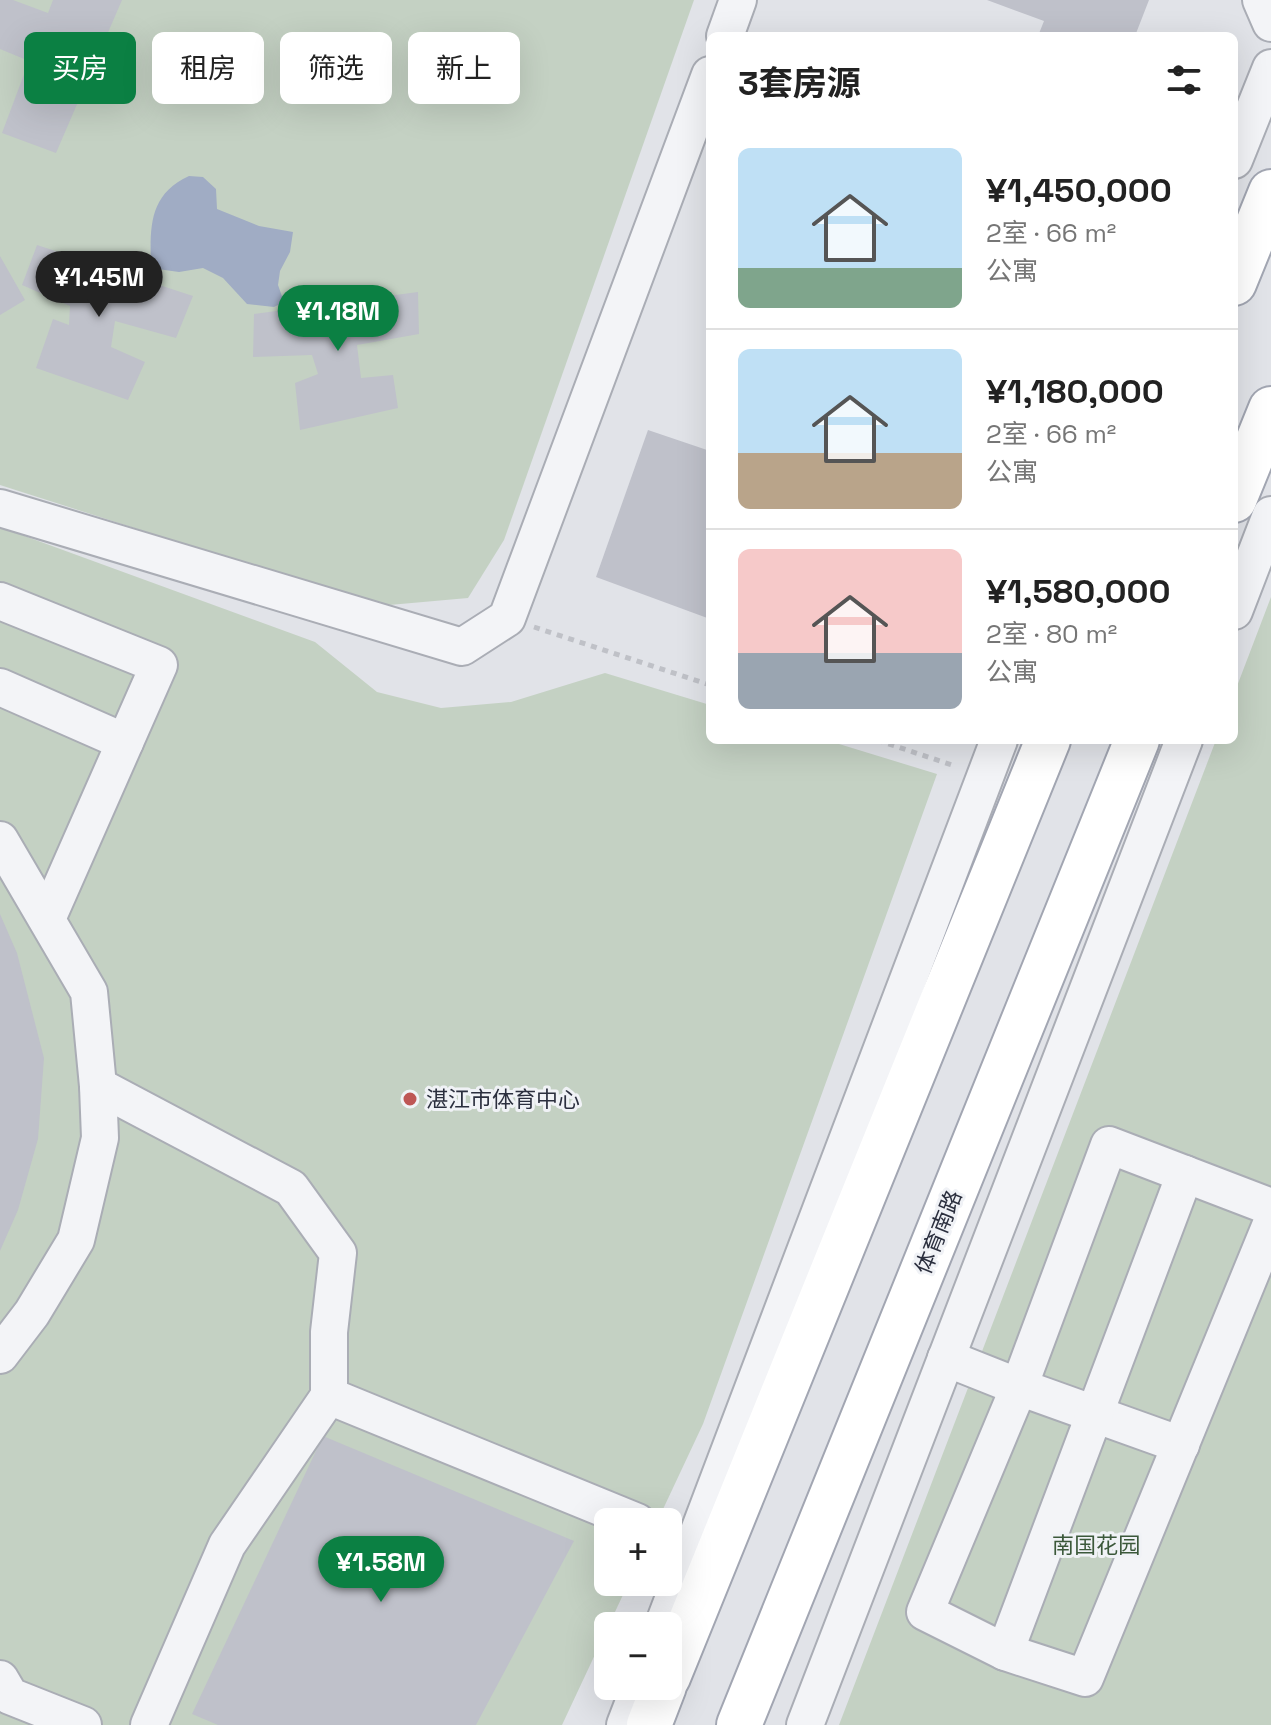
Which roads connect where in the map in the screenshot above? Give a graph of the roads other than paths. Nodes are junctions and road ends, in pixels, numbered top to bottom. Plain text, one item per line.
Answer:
1 (738, 0) edge
2 (1261, 0) edge
3 (1271, 23) edge
4 (726, 32) edge
5 (1271, 68) edge
6 (706, 86) edge
7 (1238, 150) edge
8 (1271, 192) edge
9 (1238, 273) edge
10 (1271, 409) edge
11 (1238, 490) edge
12 (0, 508) edge
13 (1271, 515) edge
14 (0, 601) edge
15 (1238, 601) edge
16 (0, 687) edge
17 (125, 742) junction
18 (997, 744) edge
19 (1046, 744) edge
20 (1135, 744) edge
21 (1182, 744) edge
22 (0, 840) edge
23 (47, 919) junction
24 (98, 1086) junction
25 (1185, 1174) junction
26 (1271, 1207) edge
27 (1271, 1224) edge
28 (0, 1355) edge
29 (946, 1358) junction
30 (1019, 1387) junction
31 (329, 1396) junction
32 (1094, 1413) junction
33 (1181, 1445) junction
34 (603, 1508) edge
35 (682, 1537) edge
36 (682, 1642) edge
37 (1005, 1652) junction
38 (0, 1679) edge
39 (635, 1700) edge
40 (659, 1700) edge
41 (83, 1725) edge
42 (149, 1725) edge
43 (625, 1725) edge
44 (649, 1725) edge
45 (739, 1725) edge
46 (805, 1725) edge

1 - 4 street
2 - 3 street
5 - 7 street
6 - 12 street
8 - 9 main road
10 - 11 main road
13 - 15 street
14 - 17 street
16 - 17 street
17 - 23 street
18 - 35 street
19 - 36 main road
20 - 45 main road, 体育南路
21 - 29 street
22 - 23 street
23 - 24 street
24 - 28 street
24 - 31 street
25 - 26 street
25 - 30 street
25 - 32 street
27 - 33 street
29 - 30 street
29 - 46 street
30 - 32 street
30 - 37 street
31 - 34 street
31 - 42 street
32 - 33 street
32 - 37 street
33 - 37 street
38 - 41 street
39 - 43 street
40 - 44 main road

